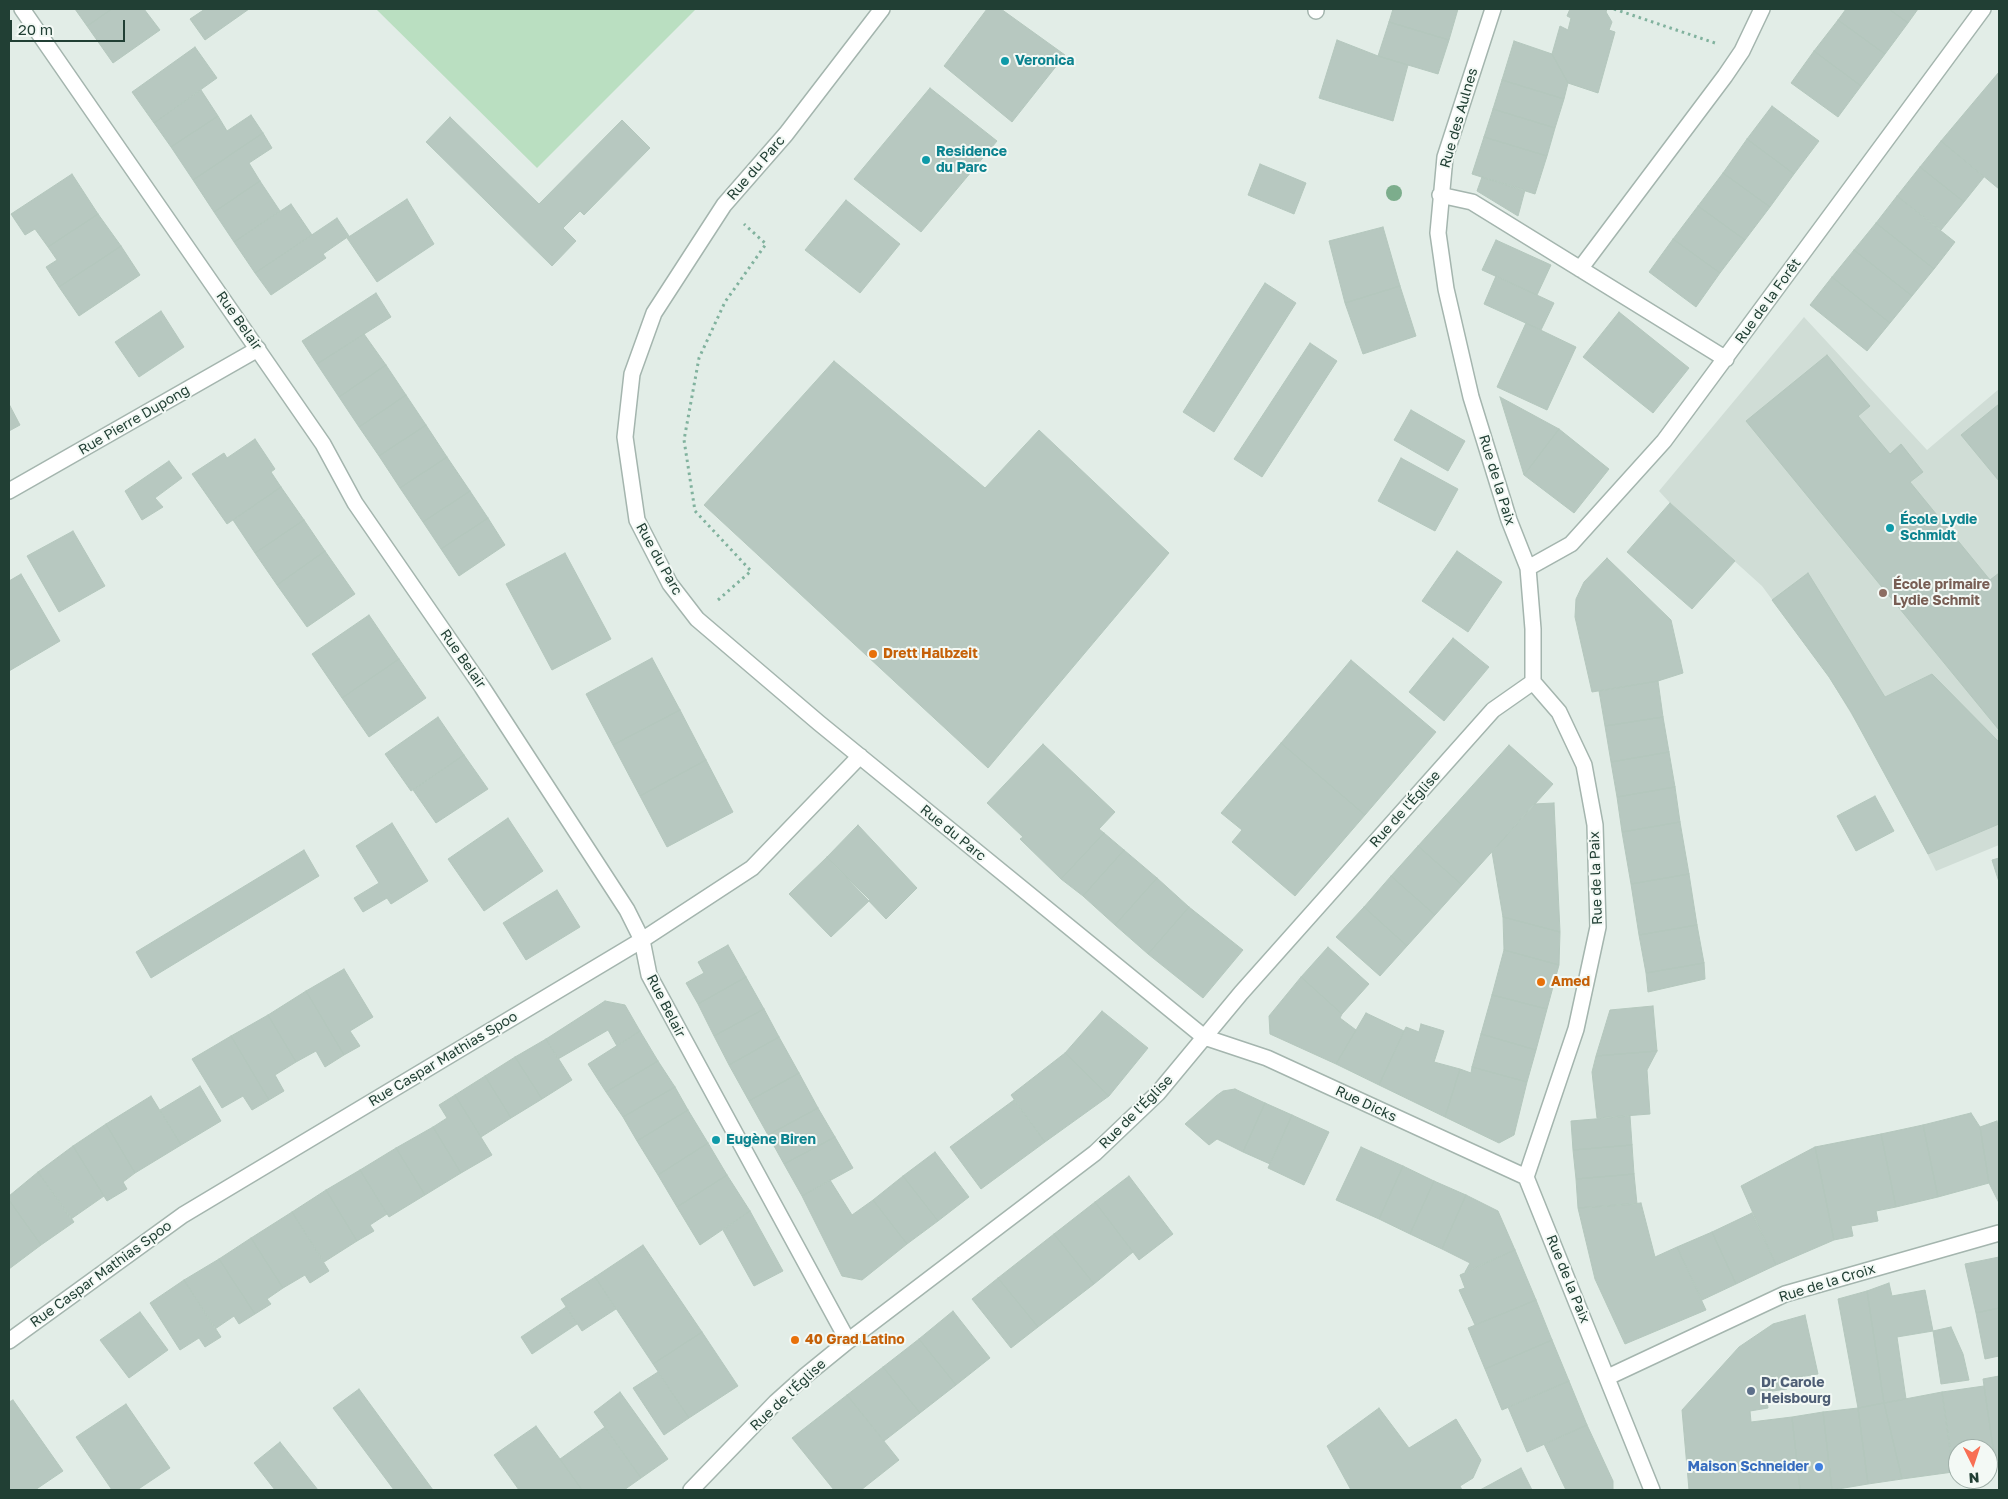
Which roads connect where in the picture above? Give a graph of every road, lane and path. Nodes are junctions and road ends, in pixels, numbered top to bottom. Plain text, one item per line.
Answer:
1 (22, 9) edge
2 (882, 9) edge
3 (1493, 9) edge
4 (1614, 9) edge
5 (1762, 9) edge
6 (1984, 9) edge
7 (1742, 52) junction
8 (1440, 194) junction
9 (724, 205) junction
10 (1580, 269) junction
11 (1446, 288) joint
12 (258, 349) junction
13 (1726, 359) junction
14 (9, 491) edge
15 (1528, 568) junction
16 (697, 619) junction
17 (1532, 682) junction
18 (860, 756) junction
19 (642, 940) junction
20 (1204, 1037) junction
21 (1526, 1177) junction
22 (1999, 1233) edge
23 (9, 1340) edge
24 (848, 1340) junction
25 (1608, 1377) junction
26 (698, 1488) edge
27 (1652, 1490) edge

1 - 12 street, Rue Belair
2 - 9 street, Rue du Parc
3 - 8 street, Rue des Aulnes
4 - 7 path
5 - 7 street
6 - 13 street, Rue de la Forêt
7 - 10 street
8 - 10 street
8 - 11 street, Rue des Aulnes
9 - 16 street, Rue du Parc
9 - 16 path
10 - 13 street
11 - 15 street, Rue de la Paix
12 - 14 street, Rue Pierre Dupong
12 - 19 street, Rue Belair
13 - 15 street, Rue de la Forêt
15 - 17 street, Rue de la Paix
16 - 18 street, Rue du Parc
17 - 20 street, Rue de l'Église
17 - 21 street, Rue de la Paix
18 - 19 street, Rue Caspar Mathias Spoo
18 - 20 street, Rue du Parc
19 - 23 street, Rue Caspar Mathias Spoo
19 - 24 street, Rue Belair
20 - 21 street, Rue Dicks
20 - 24 street, Rue de l'Église
21 - 25 street, Rue de la Paix
22 - 25 street, Rue de la Croix
24 - 26 street, Rue de l'Église
25 - 27 street, Rue de la Paix

